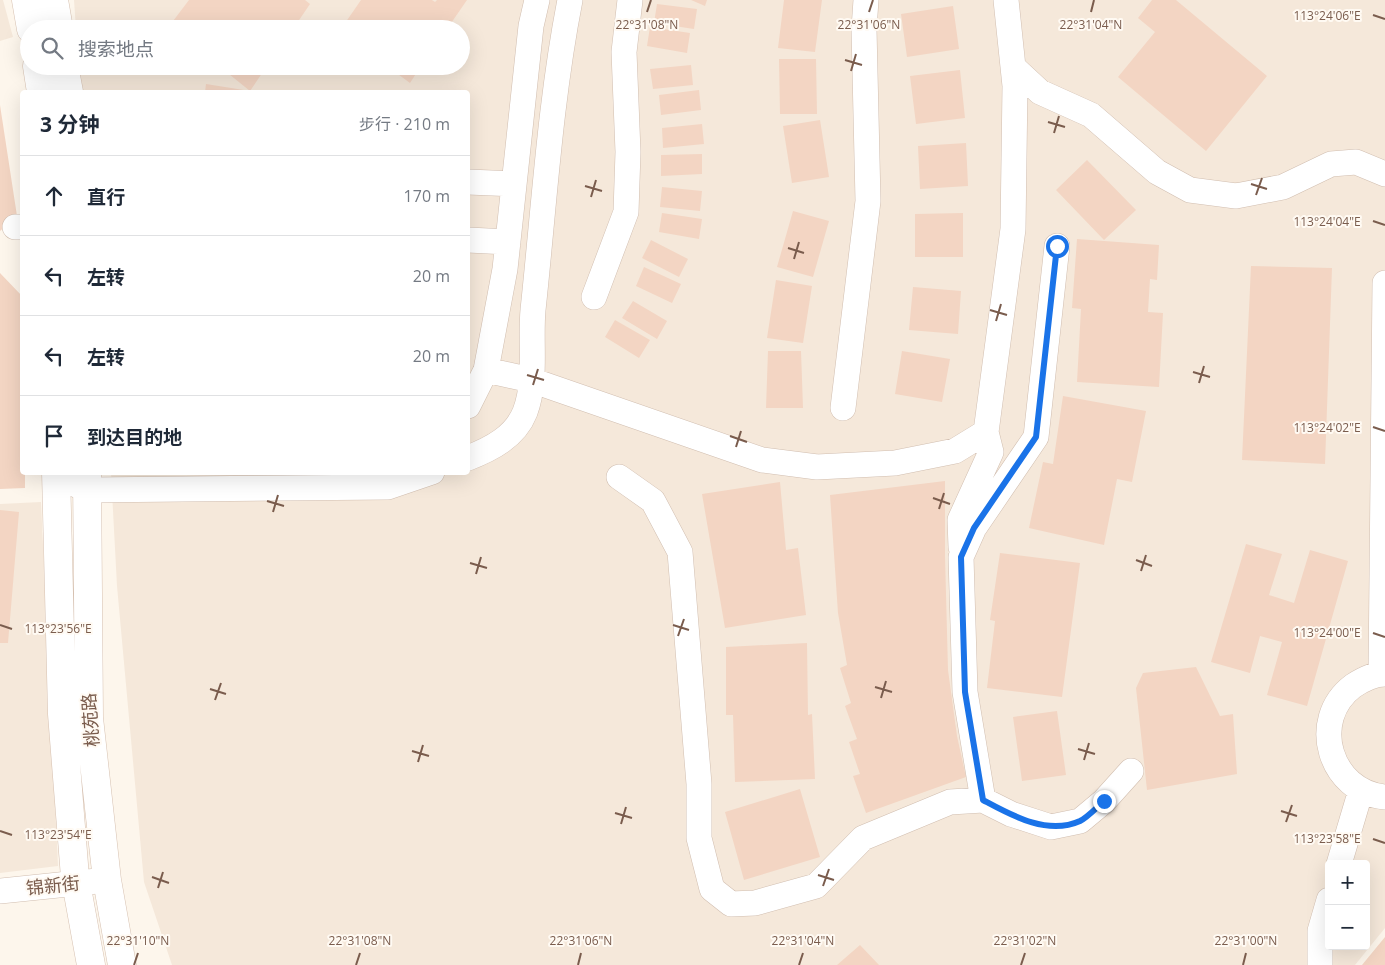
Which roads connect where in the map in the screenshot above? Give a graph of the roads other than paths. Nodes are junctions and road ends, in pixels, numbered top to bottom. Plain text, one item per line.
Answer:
1 (26, 0) edge
2 (54, 0) edge
3 (537, 0) edge
4 (570, 0) edge
5 (630, 0) edge
6 (866, 0) edge
7 (1006, 0) edge
8 (29, 20) edge
9 (57, 20) edge
10 (1013, 67) junction
11 (38, 75) edge
12 (65, 75) edge
13 (41, 90) edge
14 (68, 90) edge
15 (1385, 174) edge
16 (470, 182) edge
17 (514, 184) junction
18 (470, 240) edge
19 (508, 242) junction
20 (1057, 246) dead end
21 (1385, 283) edge
22 (594, 297) dead end
23 (486, 370) junction
24 (531, 380) junction
25 (470, 402) edge
26 (844, 408) dead end
27 (986, 432) junction
28 (470, 457) edge
29 (58, 475) edge
30 (62, 475) edge
31 (423, 475) edge
32 (619, 477) dead end
33 (87, 481) edge
34 (961, 557) junction
35 (1383, 674) edge
36 (1132, 771) dead end
37 (1361, 790) junction
38 (1385, 797) edge
39 (983, 800) junction
40 (1341, 860) edge
41 (107, 880) junction
42 (76, 883) junction
43 (0, 892) edge
44 (1328, 905) edge
45 (91, 965) edge
46 (122, 965) edge
47 (1320, 965) edge

1 - 8 street
2 - 9 street
3 - 17 street
4 - 24 street
5 - 22 street
6 - 26 street
7 - 10 street
10 - 15 street
10 - 27 street
11 - 13 street
12 - 14 street
16 - 17 street
17 - 19 street
18 - 19 street
19 - 23 street
20 - 34 street
21 - 35 street
23 - 24 street
23 - 25 street
24 - 27 street
24 - 28 street
27 - 34 street
29 - 42 street, 桃苑路
30 - 33 street
31 - 33 street
32 - 39 street
33 - 41 street, 桃苑路
34 - 39 street
35 - 37 street
36 - 39 street
37 - 38 street
37 - 40 street
41 - 42 street, 锦新街
41 - 46 street, 桃苑路
42 - 43 street, 锦新街
42 - 45 street, 桃苑路
44 - 47 street

